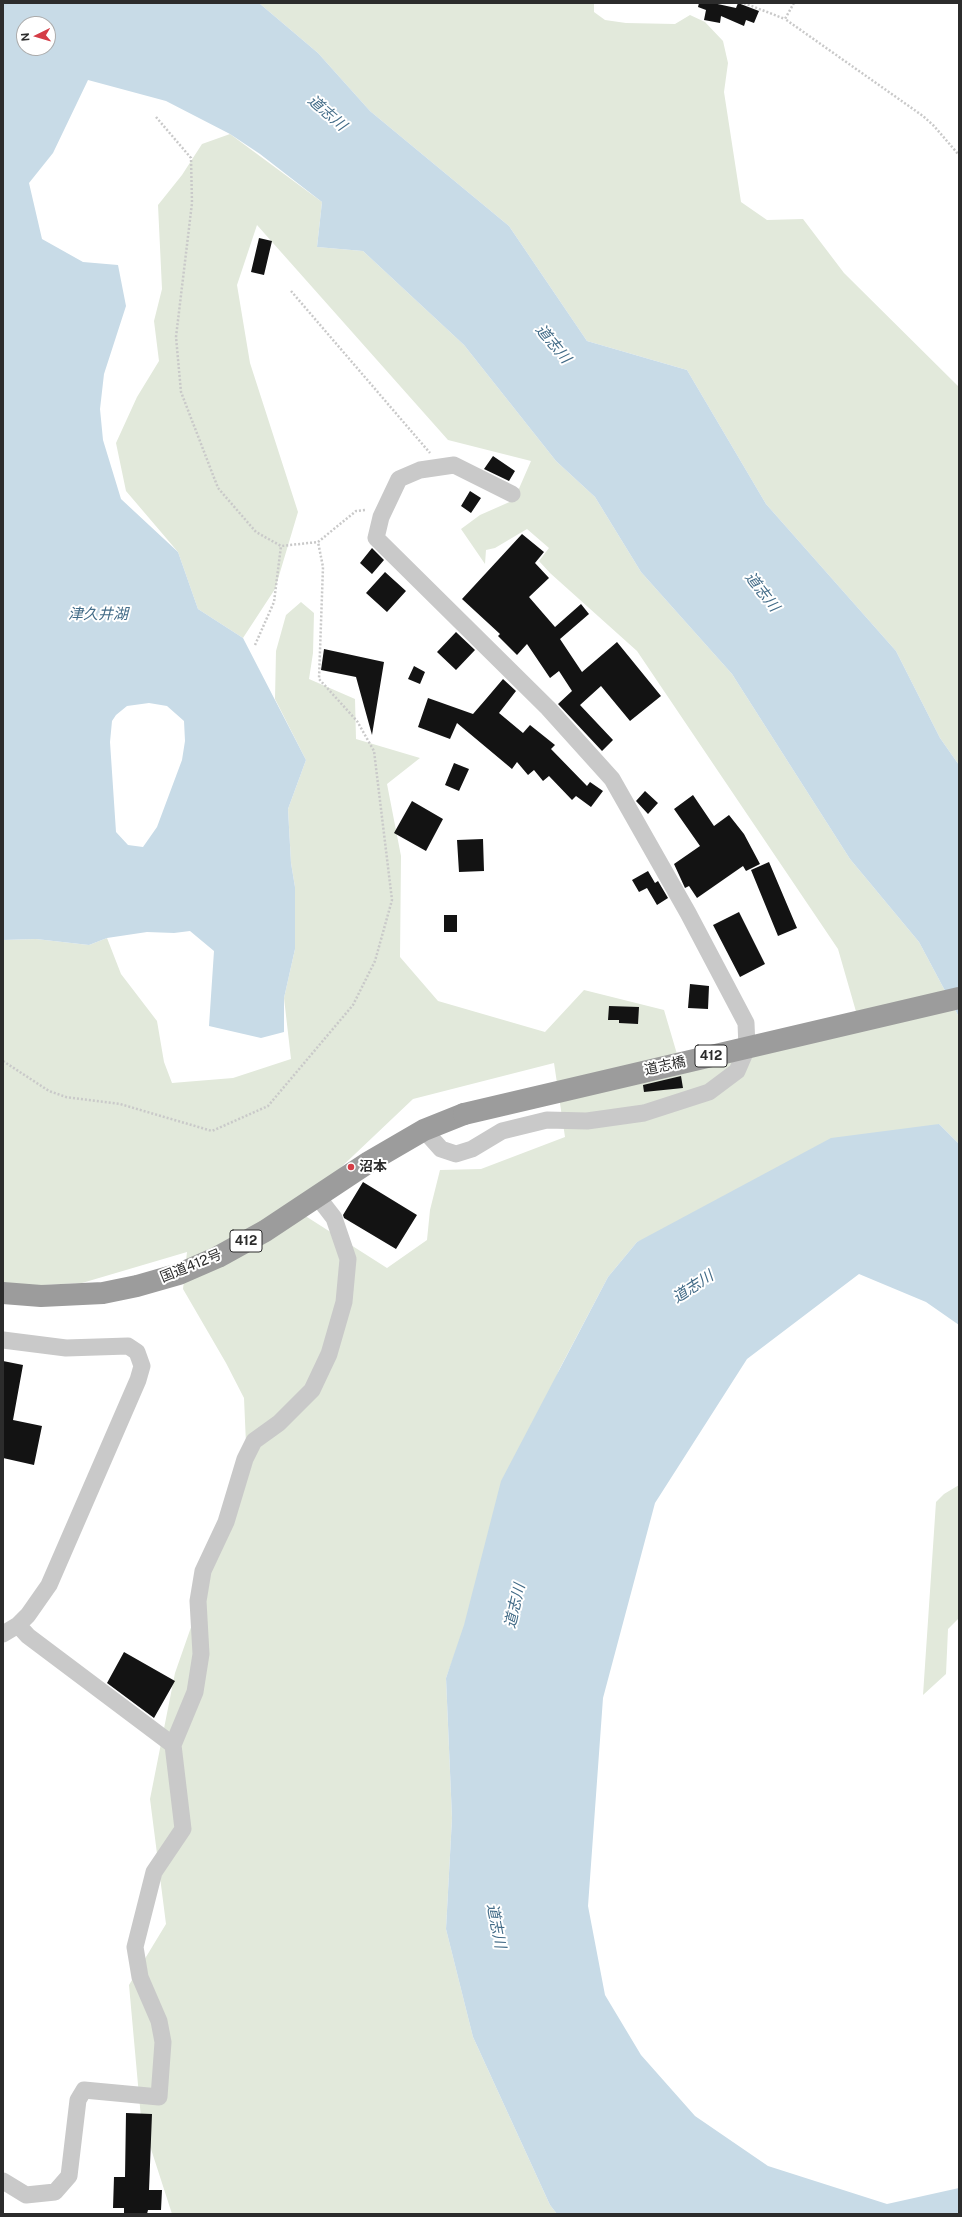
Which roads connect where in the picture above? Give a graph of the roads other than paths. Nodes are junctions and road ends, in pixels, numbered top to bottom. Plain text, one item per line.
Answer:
1 (512, 494) dead end
2 (959, 998) edge
3 (464, 1114) joint
4 (424, 1130) junction
5 (317, 1196) junction
6 (3, 1293) edge
7 (3, 1340) edge
8 (18, 1625) junction
9 (3, 1634) edge
10 (173, 1745) junction
11 (3, 2181) edge

1 - 4 street
2 - 3 highway, 道志橋 / 412, bridge
3 - 4 highway, 国道412号 / 412
4 - 5 highway, 国道412号 / 412
5 - 6 highway, 国道412号 / 412
5 - 10 street
7 - 8 street
8 - 9 street
8 - 10 street
10 - 11 street

